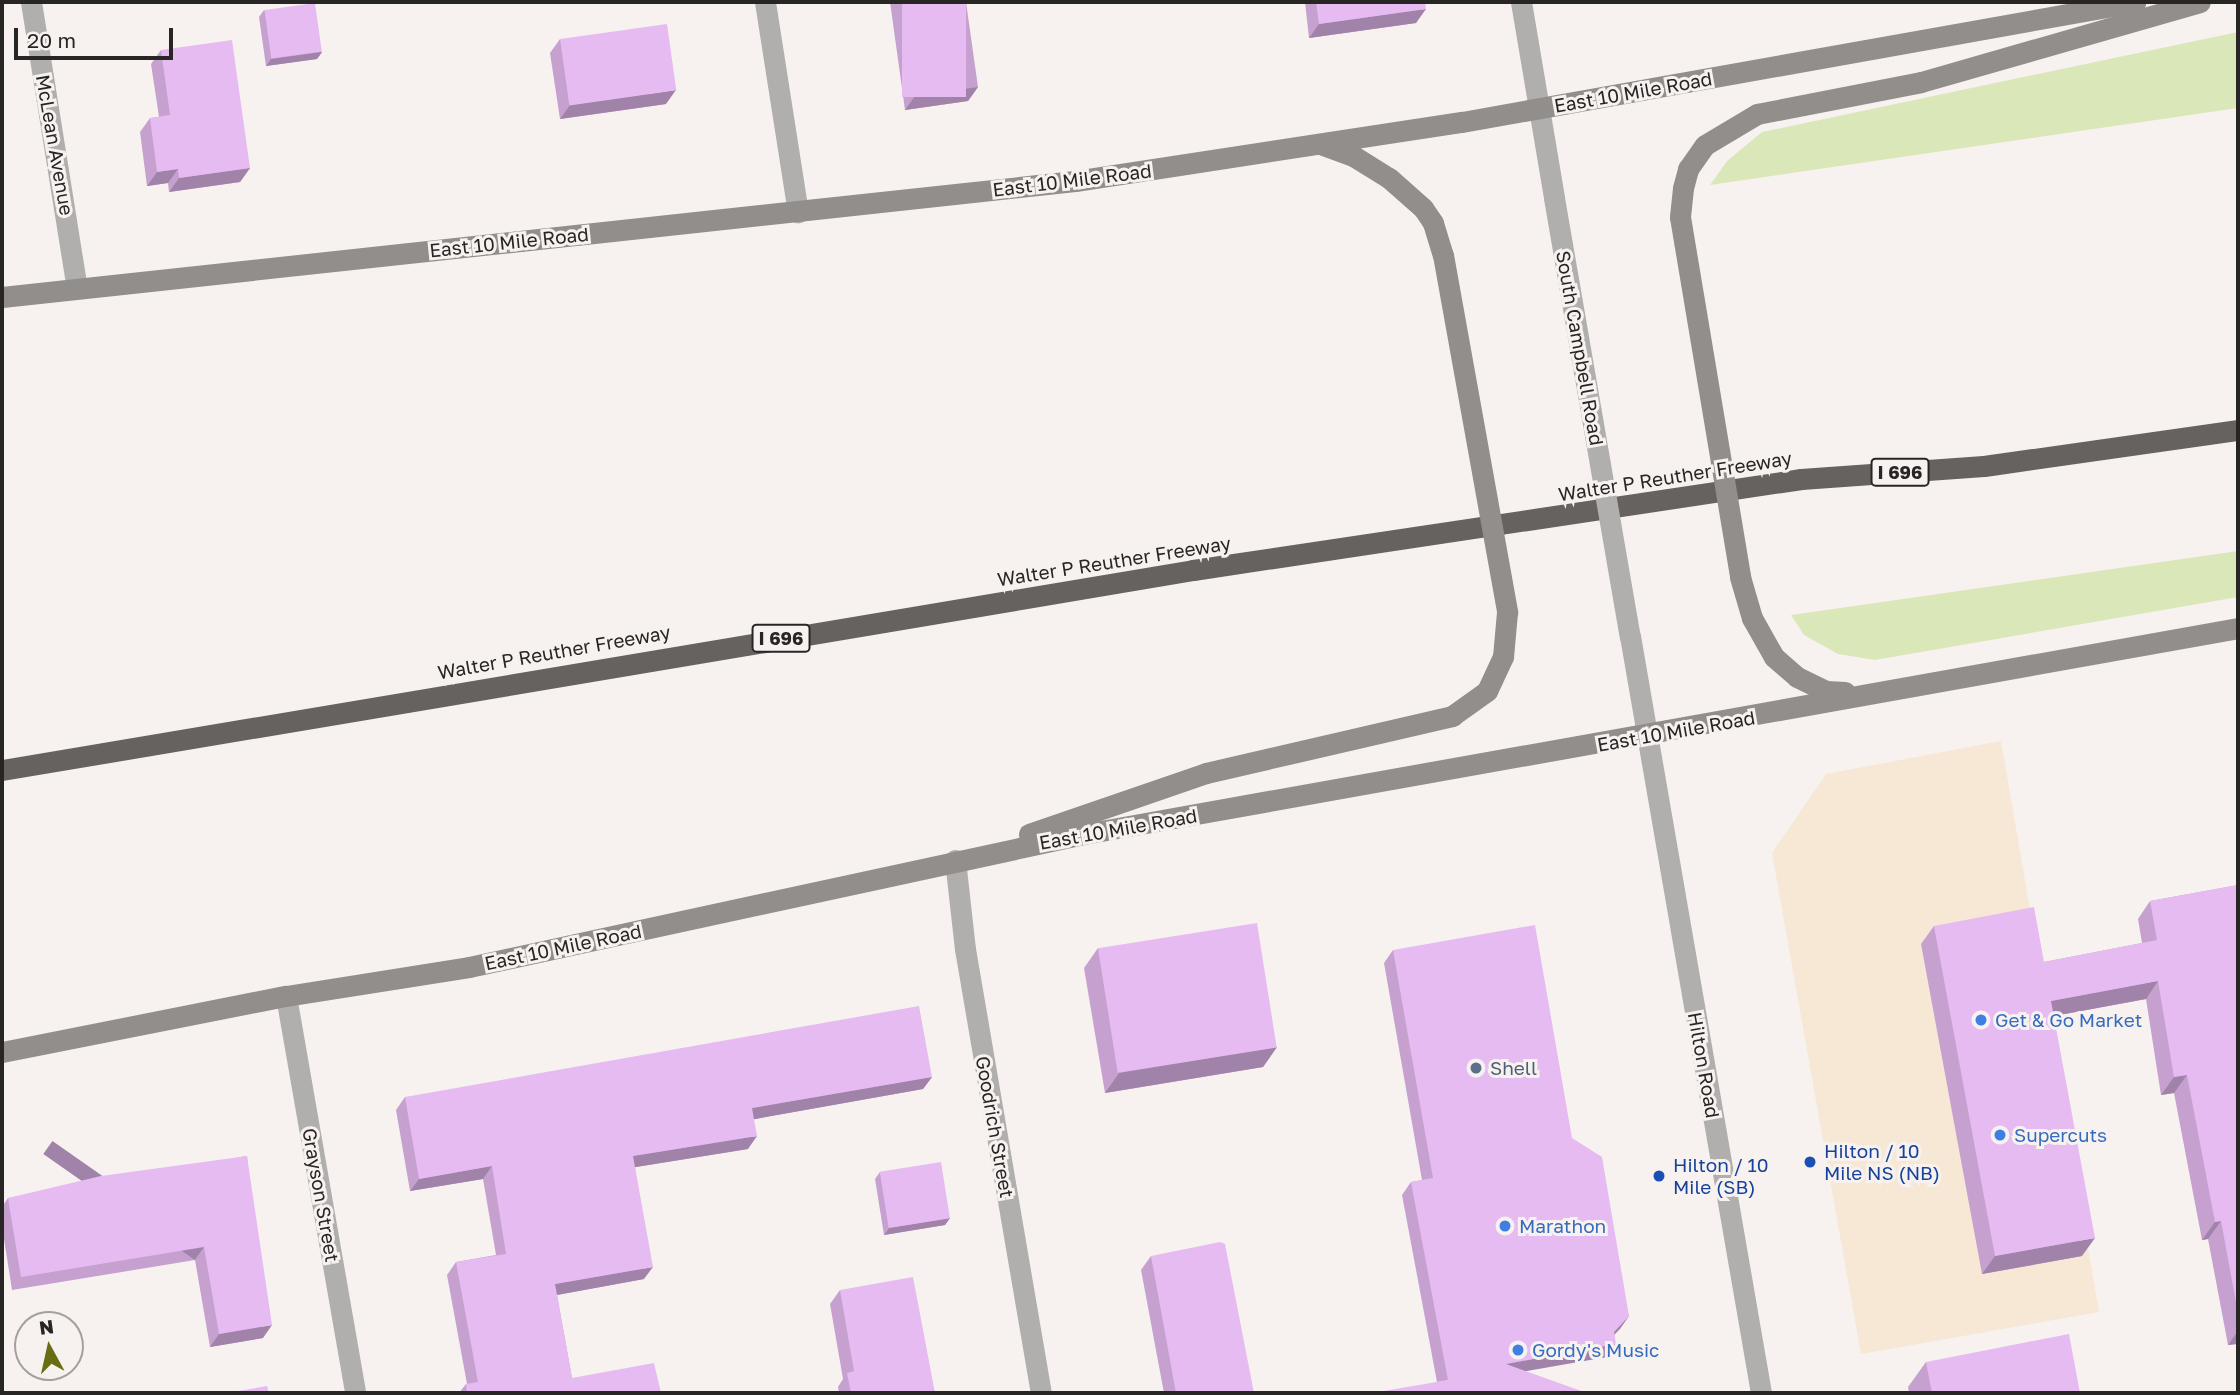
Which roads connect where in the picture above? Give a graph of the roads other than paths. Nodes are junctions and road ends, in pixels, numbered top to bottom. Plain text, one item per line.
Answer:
1 (30, 2) edge
2 (765, 2) edge
3 (1521, 2) edge
4 (2135, 2) edge
5 (2200, 2) edge
6 (1538, 108) junction
7 (1318, 144) junction
8 (798, 212) junction
9 (77, 288) junction
10 (2, 298) edge
11 (2238, 430) edge
12 (2238, 628) edge
13 (1868, 693) junction
14 (1647, 736) junction
15 (2, 771) edge
16 (955, 860) junction
17 (286, 996) junction
18 (2, 1052) edge
19 (355, 1393) edge
20 (1041, 1393) edge
21 (1761, 1393) edge

1 - 9 street, McLean Avenue
2 - 8 street
3 - 6 street, South Campbell Road
4 - 6 main road, East 10 Mile Road
5 - 13 main road, bridge
6 - 7 main road, East 10 Mile Road
6 - 14 street, South Campbell Road, bridge
7 - 8 main road, East 10 Mile Road
7 - 16 main road, bridge
8 - 9 main road, East 10 Mile Road
9 - 10 main road, East 10 Mile Road
11 - 15 highway, Walter P Reuther Freeway / I 696
12 - 13 main road, East 10 Mile Road
13 - 14 main road, East 10 Mile Road
14 - 16 main road, East 10 Mile Road
14 - 21 street, Hilton Road
16 - 17 main road, East 10 Mile Road
16 - 20 street, Goodrich Street
17 - 18 main road, East 10 Mile Road
17 - 19 street, Grayson Street

